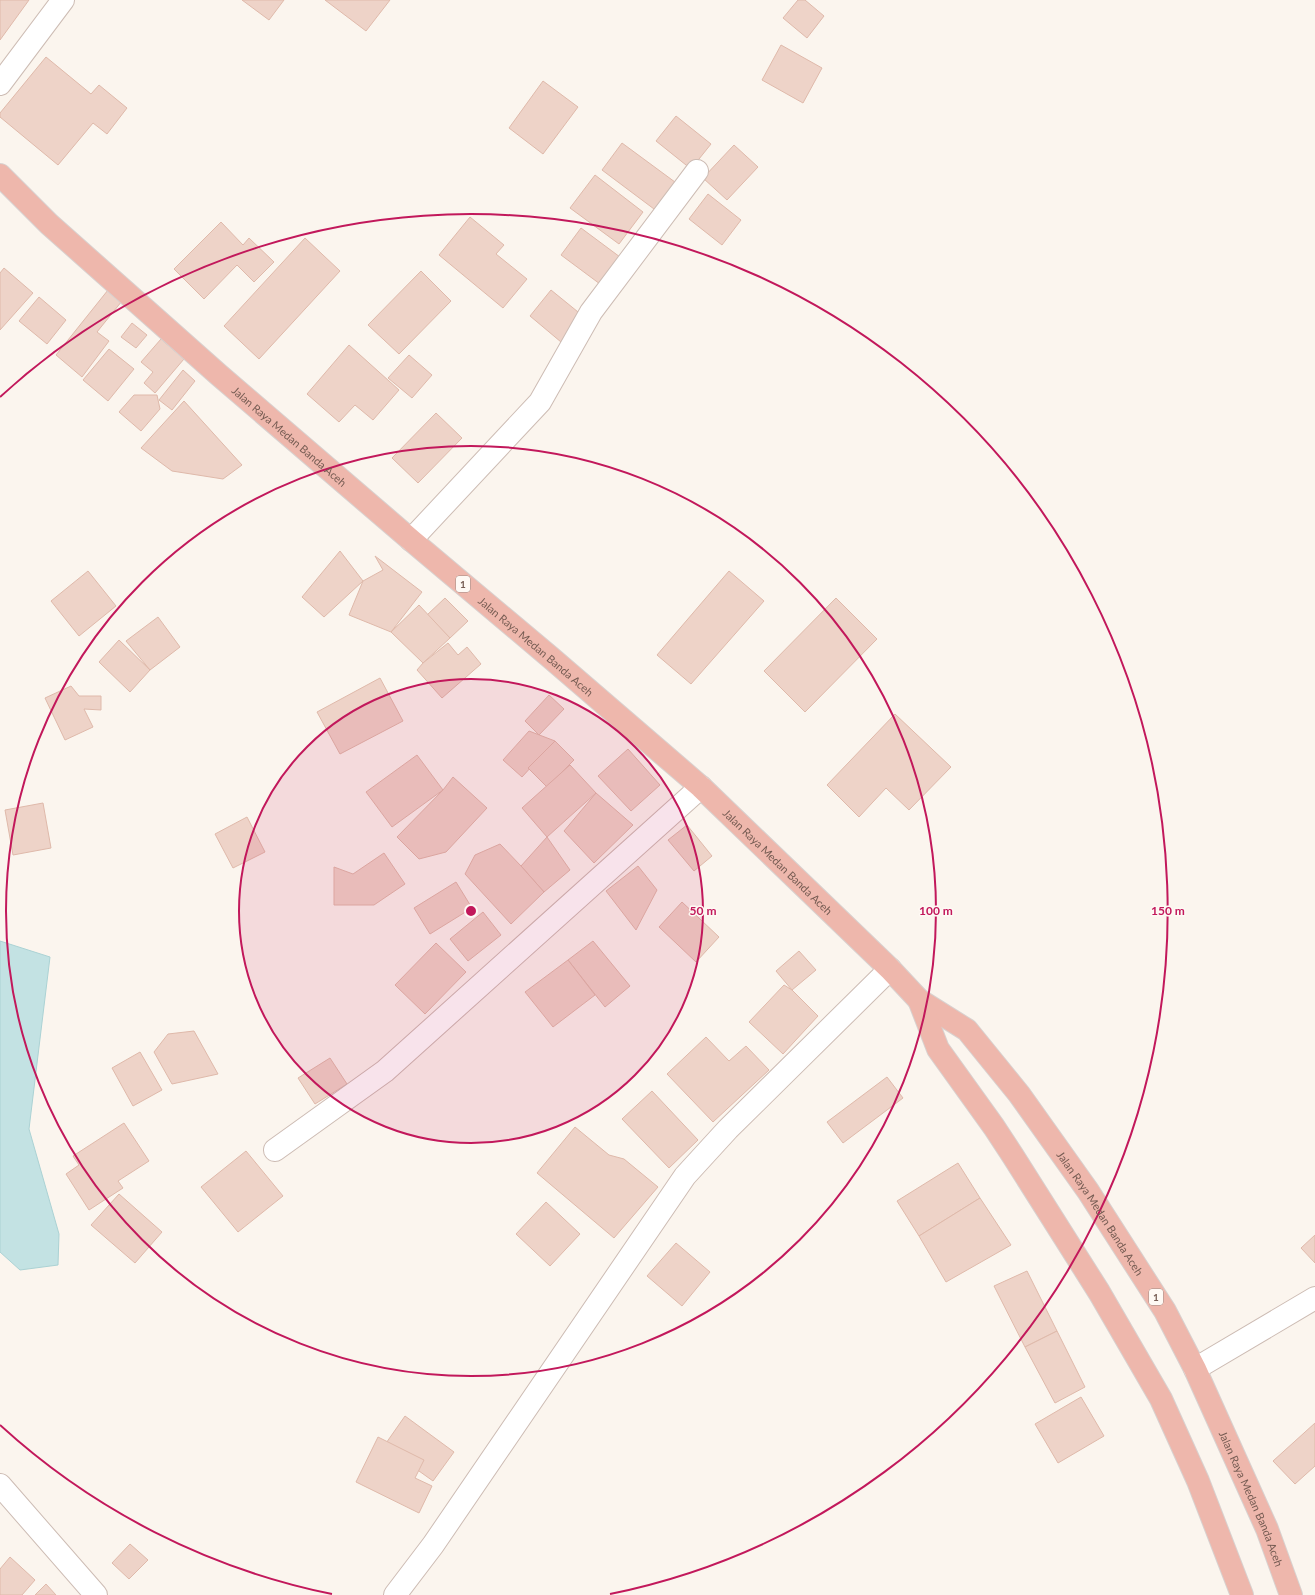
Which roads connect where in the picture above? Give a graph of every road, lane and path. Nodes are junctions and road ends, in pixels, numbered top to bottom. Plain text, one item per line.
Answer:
1 (63, 0) edge
2 (0, 84) edge
3 (697, 171) dead end
4 (0, 175) edge
5 (411, 540) junction
6 (701, 787) junction
7 (890, 969) junction
8 (919, 1000) junction
9 (275, 1150) dead end
10 (1315, 1298) edge
11 (1194, 1369) junction
12 (0, 1485) edge
13 (96, 1595) edge
14 (395, 1595) edge
15 (1242, 1595) edge
16 (1291, 1595) edge

1 - 2 street
3 - 5 street
4 - 5 highway, Jalan Raya Medan Banda Aceh / 1
5 - 6 highway, Jalan Raya Medan Banda Aceh / 1
6 - 7 highway, Jalan Raya Medan Banda Aceh / 1
6 - 9 street
7 - 8 highway, Jalan Raya Medan Banda Aceh / 1
7 - 14 street
8 - 11 highway, Jalan Raya Medan Banda Aceh / 1
8 - 15 highway, Jalan Raya Medan Banda Aceh / 1
10 - 11 street
11 - 16 highway, Jalan Raya Medan Banda Aceh / 1
12 - 13 street

